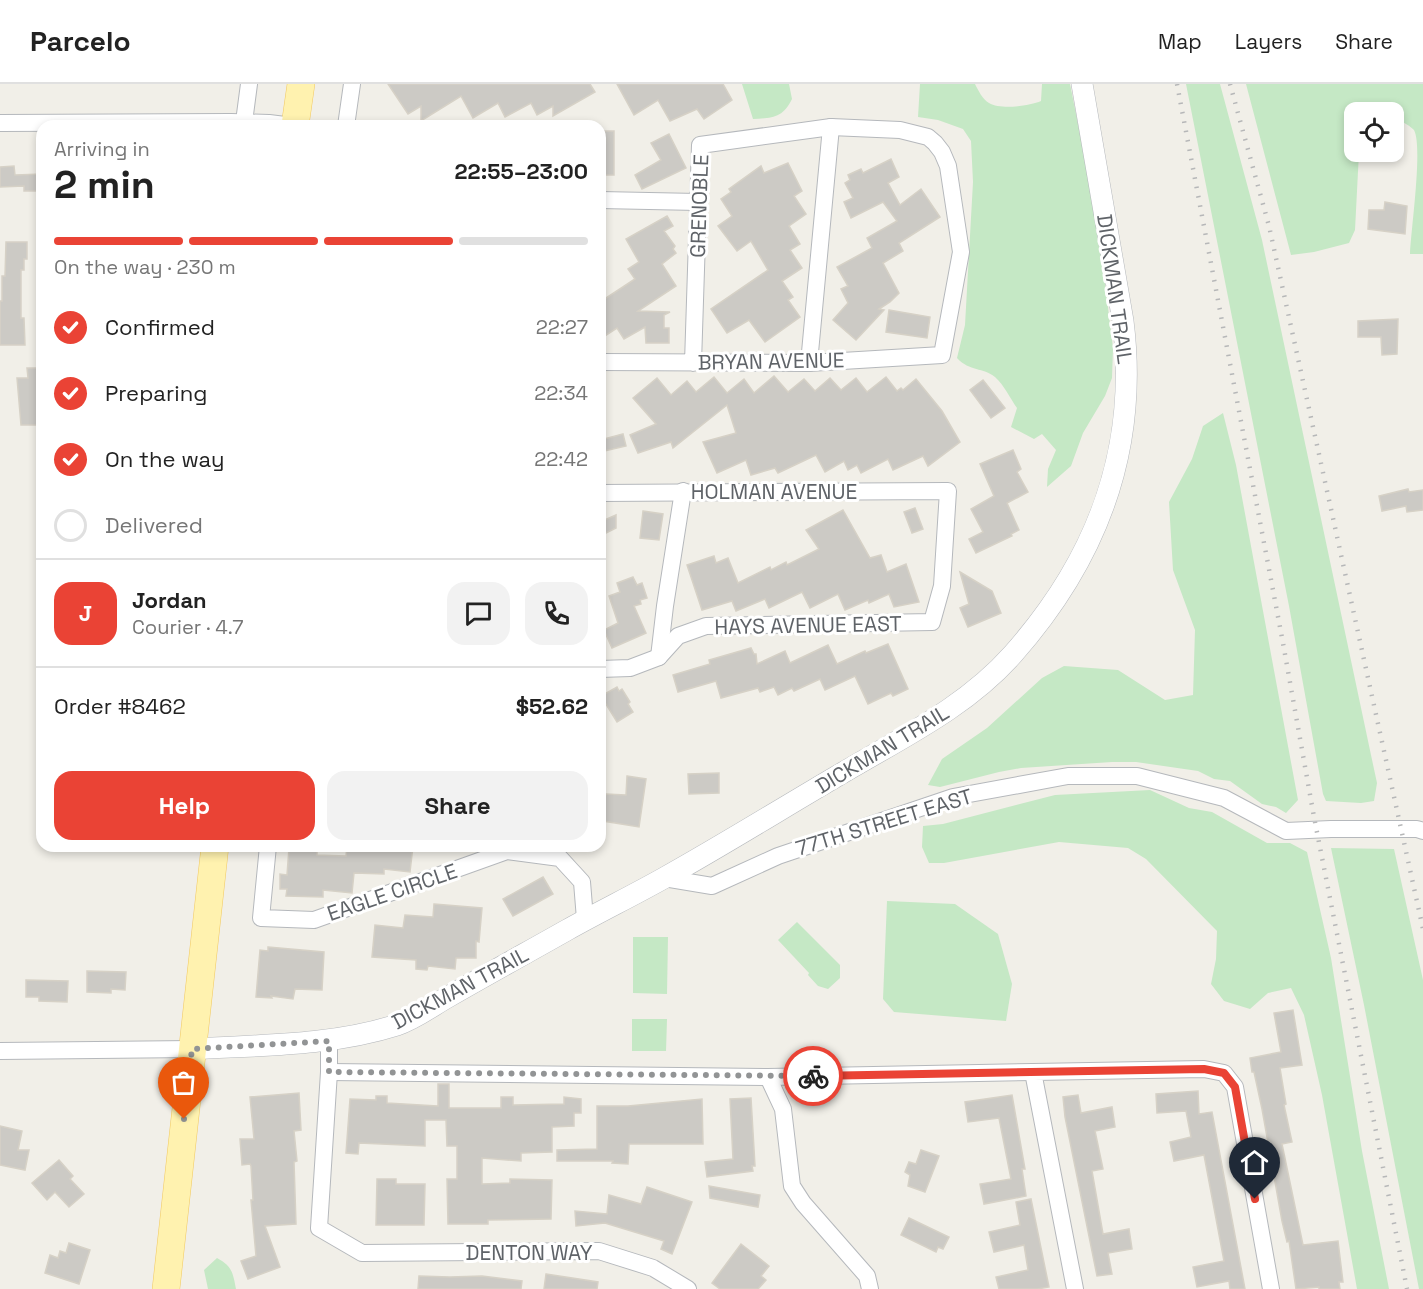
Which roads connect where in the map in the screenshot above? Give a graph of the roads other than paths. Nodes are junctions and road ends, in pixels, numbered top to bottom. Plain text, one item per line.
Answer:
1 (249, 84) edge
2 (301, 84) edge
3 (352, 84) edge
4 (1082, 84) edge
5 (244, 120) edge
6 (295, 120) edge
7 (347, 120) edge
8 (0, 123) edge
9 (36, 124) edge
10 (831, 127) junction
11 (606, 200) edge
12 (698, 202) junction
13 (606, 362) edge
14 (693, 363) junction
15 (809, 363) junction
16 (683, 491) junction
17 (606, 493) edge
18 (932, 622) joint
19 (659, 657) junction
20 (606, 669) edge
21 (1423, 831) edge
22 (213, 852) edge
23 (267, 852) edge
24 (504, 852) edge
25 (515, 852) edge
26 (664, 878) junction
27 (585, 920) junction
28 (329, 1041) junction
29 (192, 1049) junction
30 (0, 1051) edge
31 (329, 1072) junction
32 (1033, 1072) junction
33 (768, 1077) junction
34 (166, 1289) edge
35 (688, 1289) edge
36 (870, 1289) edge
37 (1075, 1289) edge
38 (1271, 1289) edge

1 - 5 street
2 - 6 main road
3 - 7 street
4 - 26 street, DICKMAN TRAIL
8 - 9 street
10 - 12 street, GRENOBLE
10 - 15 street
10 - 15 street, BRYAN AVENUE
11 - 12 street
12 - 14 street, GRENOBLE
13 - 14 street, BRYAN AVENUE
14 - 15 street, BRYAN AVENUE
16 - 17 street, HOLMAN AVENUE
16 - 18 street, HOLMAN AVENUE
16 - 19 street
18 - 19 street, HAYS AVENUE EAST
19 - 20 street
21 - 26 street, 77TH STREET EAST
22 - 29 main road
23 - 24 street, EAGLE CIRCLE
25 - 27 street, EAGLE CIRCLE
26 - 27 street, DICKMAN TRAIL
27 - 28 street, DICKMAN TRAIL
28 - 29 street, DICKMAN TRAIL
28 - 31 street
29 - 30 street
29 - 34 main road
31 - 33 street
31 - 35 street, DENTON WAY
32 - 33 street
32 - 37 street
32 - 38 street
33 - 36 street

